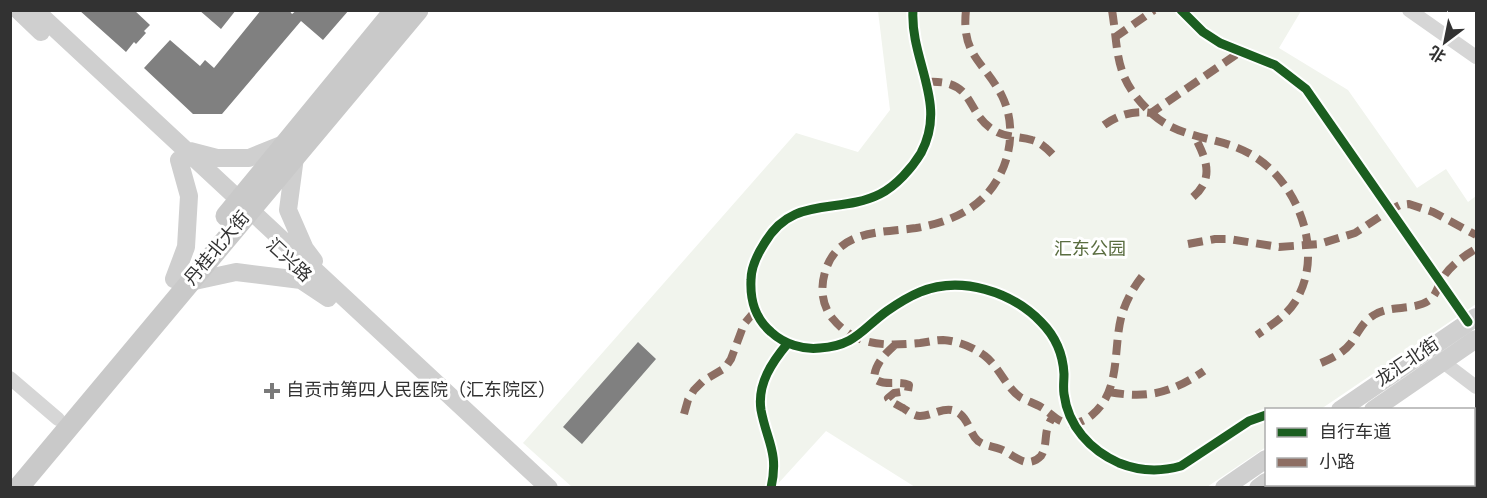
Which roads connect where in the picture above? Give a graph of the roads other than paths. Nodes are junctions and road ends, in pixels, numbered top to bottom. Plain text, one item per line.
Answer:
1 (18, 10) edge
2 (35, 10) edge
3 (395, 10) edge
4 (418, 10) edge
5 (1409, 10) edge
6 (1476, 57) edge
7 (291, 150) junction
8 (182, 155) junction
9 (241, 209) junction
10 (182, 281) junction
11 (330, 293) junction
12 (1476, 317) edge
13 (1476, 339) edge
14 (1443, 362) junction
15 (10, 378) edge
16 (1476, 387) edge
17 (1343, 408) edge
18 (1376, 408) edge
19 (58, 419) junction
20 (1265, 460) edge
21 (10, 476) edge
22 (18, 488) edge
23 (531, 488) edge
24 (549, 488) edge
25 (1224, 488) edge

1 - 8 main road
2 - 8 main road
3 - 7 main road, 丹桂北大街
4 - 7 main road, 丹桂北大街
5 - 6 street
7 - 8 main road
7 - 9 main road, 丹桂北大街
7 - 11 main road
8 - 9 main road, 汇兴路
8 - 10 main road
9 - 10 main road, 丹桂北大街
9 - 11 main road, 汇兴路
10 - 11 main road
10 - 19 main road, 丹桂北大街
10 - 22 main road, 丹桂北大街
11 - 23 main road, 汇兴路
11 - 24 main road
12 - 17 main road, 龙汇北街
13 - 14 main road, 龙汇北街
14 - 16 street
14 - 18 main road, 龙汇北街
15 - 19 street
19 - 21 main road, 丹桂北大街
20 - 25 main road

